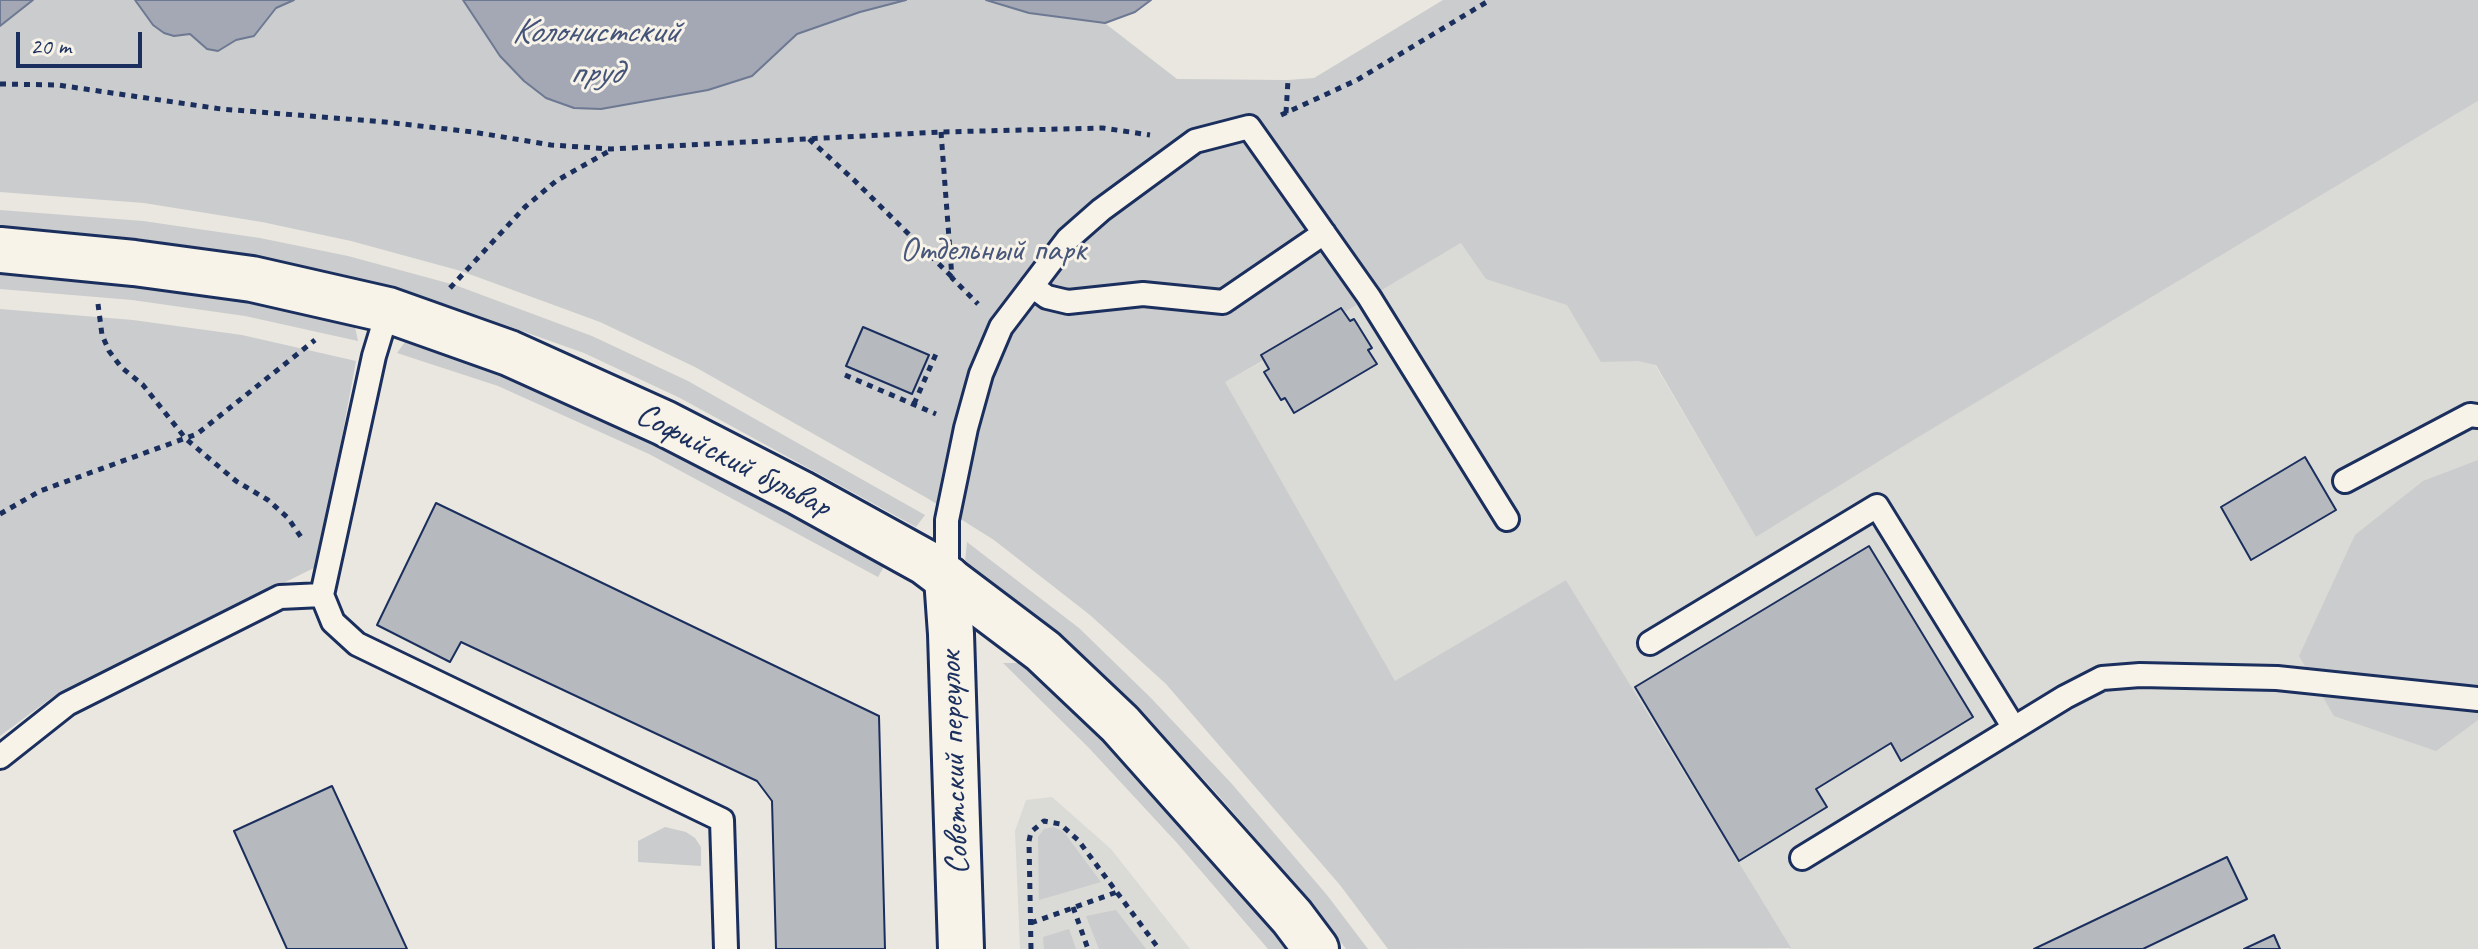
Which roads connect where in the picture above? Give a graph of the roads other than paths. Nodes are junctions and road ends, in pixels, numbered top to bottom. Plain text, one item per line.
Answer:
1 (1324, 233) junction
2 (0, 250) edge
3 (1032, 286) junction
4 (388, 310) junction
5 (2478, 416) edge
6 (2345, 481) dead end
7 (1507, 519) dead end
8 (947, 578) junction
9 (322, 595) junction
10 (1650, 643) dead end
11 (2478, 699) edge
12 (2014, 728) junction
13 (0, 757) edge
14 (1802, 858) dead end
15 (726, 949) edge
16 (961, 949) edge
17 (1316, 949) edge

1 - 3 lane
1 - 3 lane
1 - 7 lane
2 - 4 street, Софийский бульвар
3 - 8 lane
4 - 8 street, Софийский бульвар
4 - 9 lane
5 - 6 lane
8 - 16 street, Советский переулок
8 - 17 street, Софийский бульвар
9 - 13 lane
9 - 15 lane
10 - 12 lane
11 - 12 lane
12 - 14 lane

